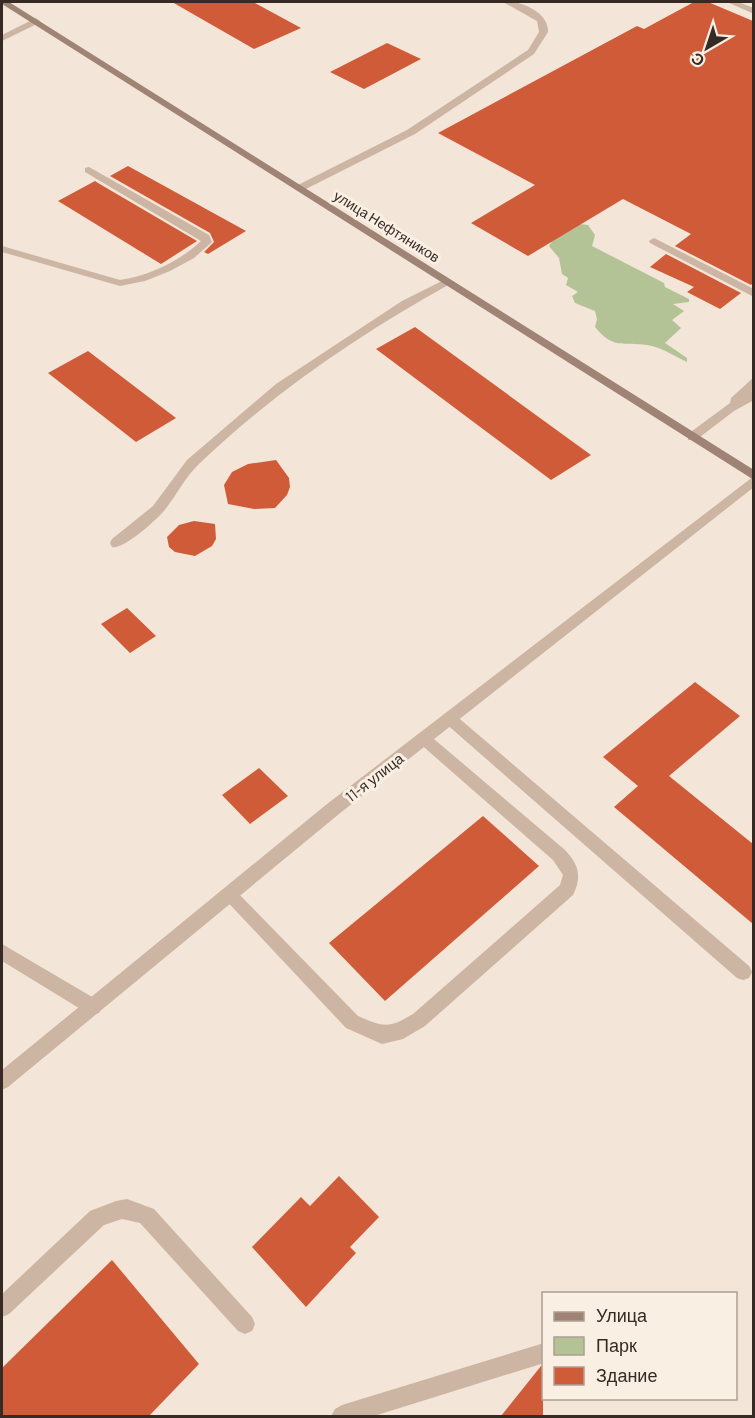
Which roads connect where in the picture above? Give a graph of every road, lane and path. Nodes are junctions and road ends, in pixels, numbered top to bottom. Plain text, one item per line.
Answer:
1 (4, 2) edge
2 (507, 2) edge
3 (739, 3) edge
4 (753, 11) edge
5 (36, 21) junction
6 (2, 38) edge
7 (89, 170) dead end
8 (300, 188) junction
9 (654, 241) dead end
10 (2, 249) edge
11 (446, 282) junction
12 (753, 294) edge
13 (753, 381) edge
14 (753, 395) edge
15 (730, 408) junction
16 (692, 437) junction
17 (753, 478) edge
18 (117, 543) dead end
19 (450, 718) junction
20 (423, 738) junction
21 (229, 895) junction
22 (2, 952) edge
23 (743, 972) dead end
24 (93, 1007) junction
25 (2, 1081) edge
26 (2, 1307) edge
27 (245, 1324) dead end
28 (542, 1353) edge
29 (342, 1416) edge

1 - 5 street, улица Нефтяников
2 - 8 street
3 - 4 street
5 - 6 street
5 - 8 street, улица Нефтяников
7 - 10 street
8 - 11 street, улица Нефтяников
9 - 12 street
11 - 16 street, улица Нефтяников
11 - 18 street
13 - 15 street
14 - 15 street
15 - 16 street
16 - 17 street, улица Нефтяников
17 - 19 street, 11-я улица
19 - 20 street, 11-я улица
19 - 23 street
20 - 21 street, 11-я улица
20 - 21 street
21 - 24 street, 11-я улица
22 - 24 street
24 - 25 street, 11-я улица
26 - 27 street
28 - 29 street

